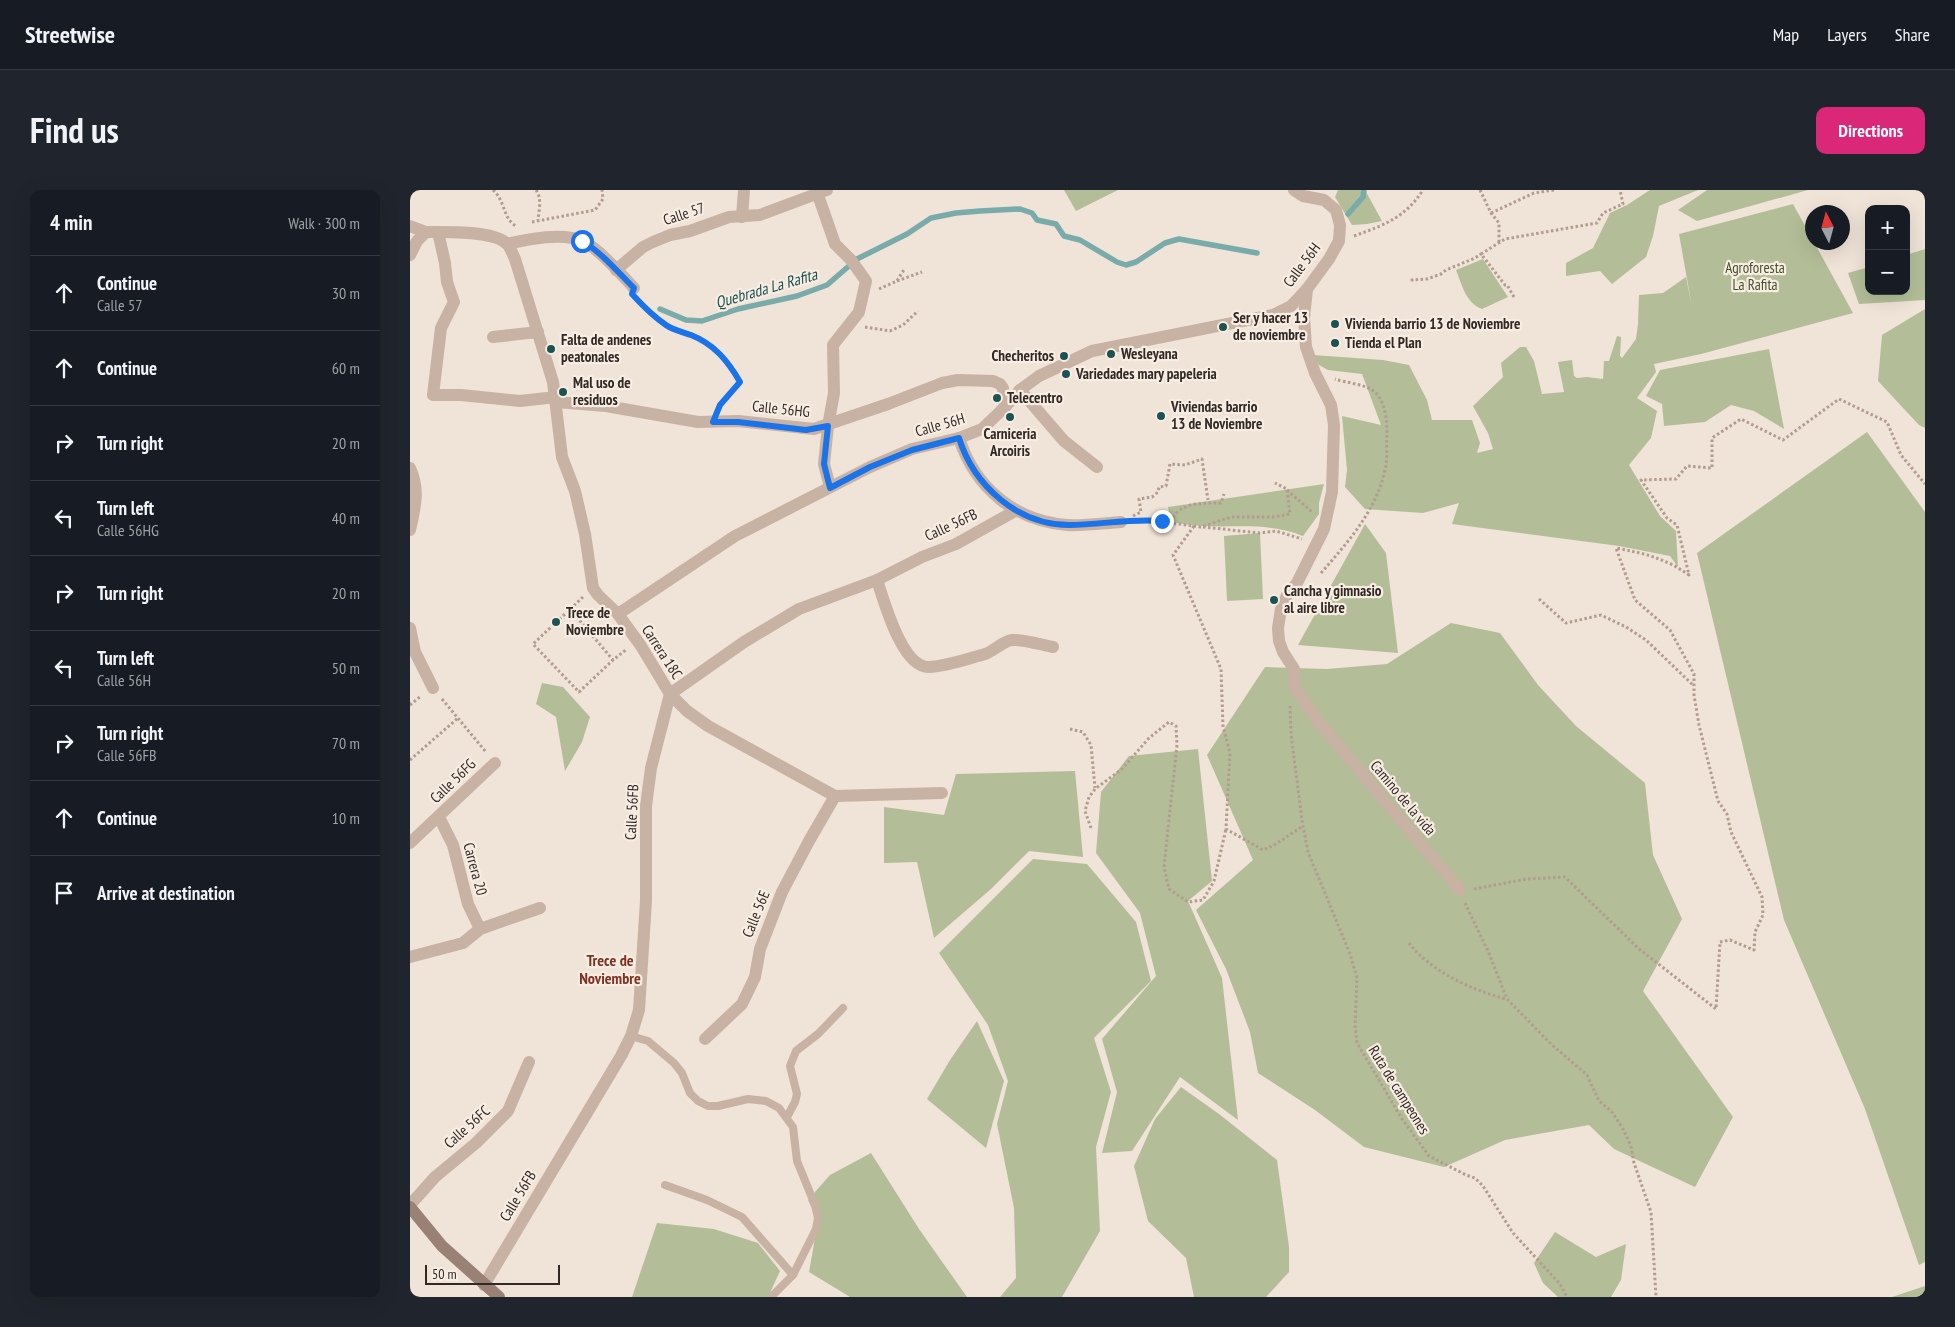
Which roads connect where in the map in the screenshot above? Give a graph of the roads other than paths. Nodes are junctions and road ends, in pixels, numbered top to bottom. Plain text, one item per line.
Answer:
1 (744, 190) edge
2 (1294, 190) edge
3 (823, 192) edge
4 (742, 217) junction
5 (410, 226) edge
6 (435, 232) junction
7 (507, 244) junction
8 (410, 255) edge
9 (616, 270) junction
10 (634, 288) road end
11 (1307, 289) junction
12 (538, 332) junction
13 (493, 337) dead end
14 (1020, 390) junction
15 (556, 400) junction
16 (1005, 407) junction
17 (828, 426) junction
18 (959, 438) junction
19 (1097, 467) dead end
20 (410, 468) edge
21 (830, 488) junction
22 (1015, 511) junction
23 (1121, 522) road end
24 (410, 530) edge
25 (877, 580) junction
26 (618, 614) junction
27 (410, 628) edge
28 (1053, 646) dead end
29 (433, 688) road end
30 (670, 694) junction
31 (495, 763) road end
32 (942, 793) dead end
33 (835, 796) junction
34 (439, 817) junction
35 (410, 843) edge
36 (1460, 890) road end
37 (540, 908) dead end
38 (480, 929) junction
39 (410, 957) edge
40 (843, 1008) dead end
41 (630, 1036) junction
42 (705, 1039) dead end
43 (529, 1062) dead end
44 (786, 1117) junction
45 (665, 1185) dead end
46 (410, 1206) edge
47 (794, 1275) junction
48 (491, 1293) edge
49 (771, 1297) edge

1 - 4 street
2 - 11 street, Calle 56H
3 - 4 street, Calle 57
3 - 17 street
4 - 9 street, Calle 57
5 - 6 street
6 - 7 street
6 - 8 street
6 - 15 street, Calle 56HG
7 - 9 street
7 - 12 street
9 - 10 street
11 - 14 street, Calle 56H
11 - 36 street, Camino de la vida
12 - 13 street
12 - 15 street
14 - 16 street, Calle 56H
14 - 19 street
15 - 17 street, Calle 56HG
15 - 26 street, Carrera 18C
16 - 17 street, Calle 56HG
16 - 18 street, Calle 56H
17 - 21 street
18 - 21 street, Calle 56H
18 - 22 street
20 - 24 street
21 - 26 street, Calle 56H
22 - 23 street
22 - 25 street, Calle 56FB
25 - 28 street
25 - 30 street, Calle 56FB
26 - 30 street, Carrera 18C
27 - 29 street
30 - 33 street, Carrera 18C
30 - 41 street, Calle 56FB
31 - 34 street, Calle 56FG
32 - 33 street
33 - 42 street, Calle 56E
34 - 35 street, Calle 56FG
34 - 38 street, Carrera 20
37 - 38 street
38 - 39 street
40 - 44 lane
41 - 44 lane
41 - 48 street, Calle 56FB
43 - 46 street, Calle 56FC
44 - 47 lane
45 - 47 lane
46 - 48 street
47 - 49 lane

